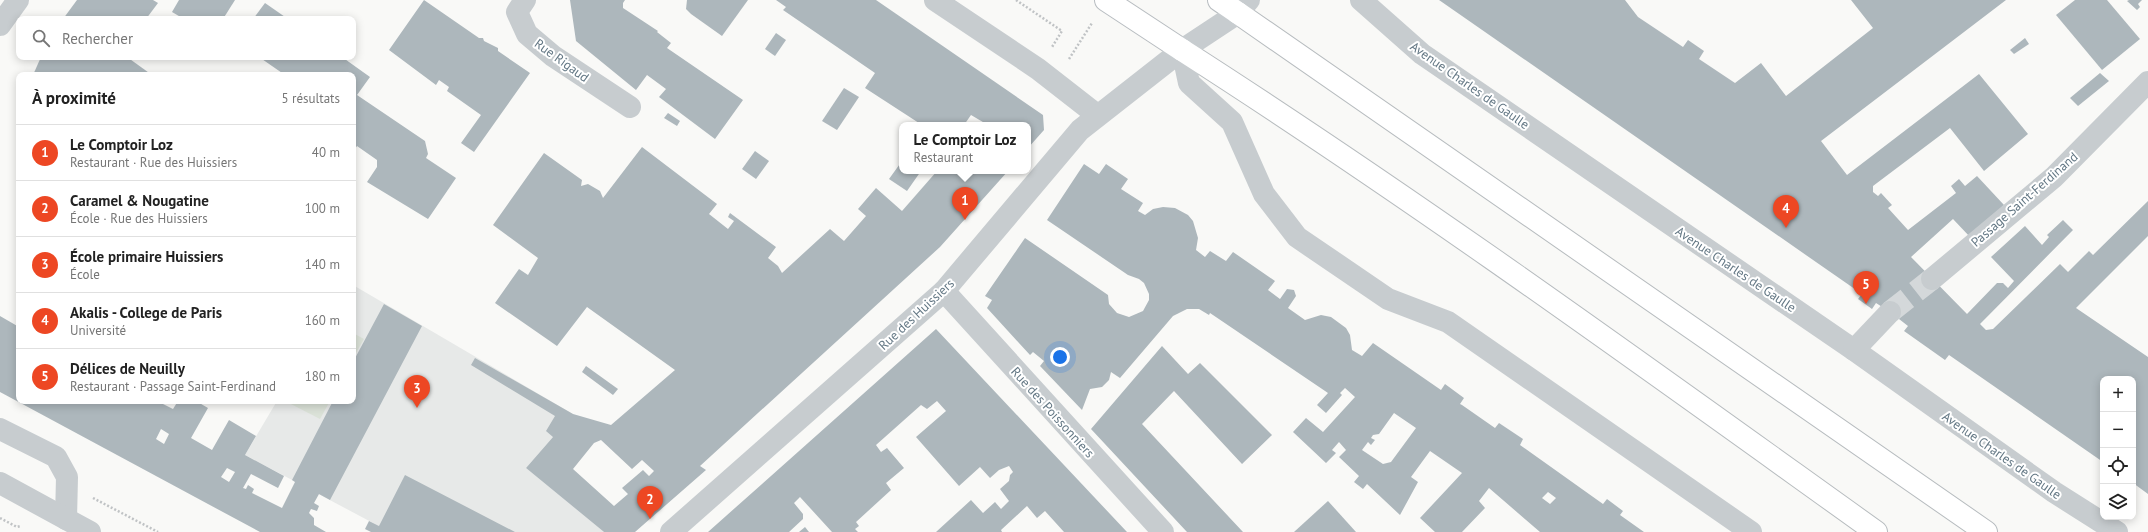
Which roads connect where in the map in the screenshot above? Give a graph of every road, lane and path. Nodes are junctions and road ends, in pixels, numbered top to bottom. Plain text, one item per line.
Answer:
1 (18, 0) edge
2 (525, 0) edge
3 (935, 0) edge
4 (1016, 0) edge
5 (1106, 0) edge
6 (1219, 0) edge
7 (1361, 0) edge
8 (1243, 6) edge
9 (1095, 20) dead end
10 (0, 25) edge
11 (1062, 31) dead end
12 (1182, 50) junction
13 (1054, 81) junction
14 (2148, 82) edge
15 (630, 107) dead end
16 (1097, 115) junction
17 (1932, 278) tunnel mouth
18 (944, 291) junction
19 (1890, 312) tunnel mouth
20 (1854, 350) junction
21 (0, 429) edge
22 (0, 483) edge
23 (66, 519) junction
24 (90, 532) edge
25 (671, 532) edge
26 (1163, 532) edge
27 (1751, 532) edge
28 (1876, 532) edge
29 (1986, 532) edge
30 (2117, 532) edge

1 - 10 street
2 - 15 street, Rue Rigaud
3 - 13 street
4 - 11 path
5 - 12 main road
6 - 8 main road
7 - 20 street, Avenue Charles de Gaulle
8 - 12 street, Rue des Huissiers
8 - 29 main road
9 - 13 path
12 - 16 street, Rue des Huissiers
12 - 27 street
12 - 28 main road
13 - 16 street
14 - 17 street, Passage Saint-Ferdinand
16 - 18 street, Rue des Huissiers
18 - 25 street, Rue des Huissiers
18 - 26 street, Rue des Poissonniers
19 - 20 street
20 - 30 street, Avenue Charles de Gaulle
21 - 23 street
22 - 23 street
23 - 24 street

